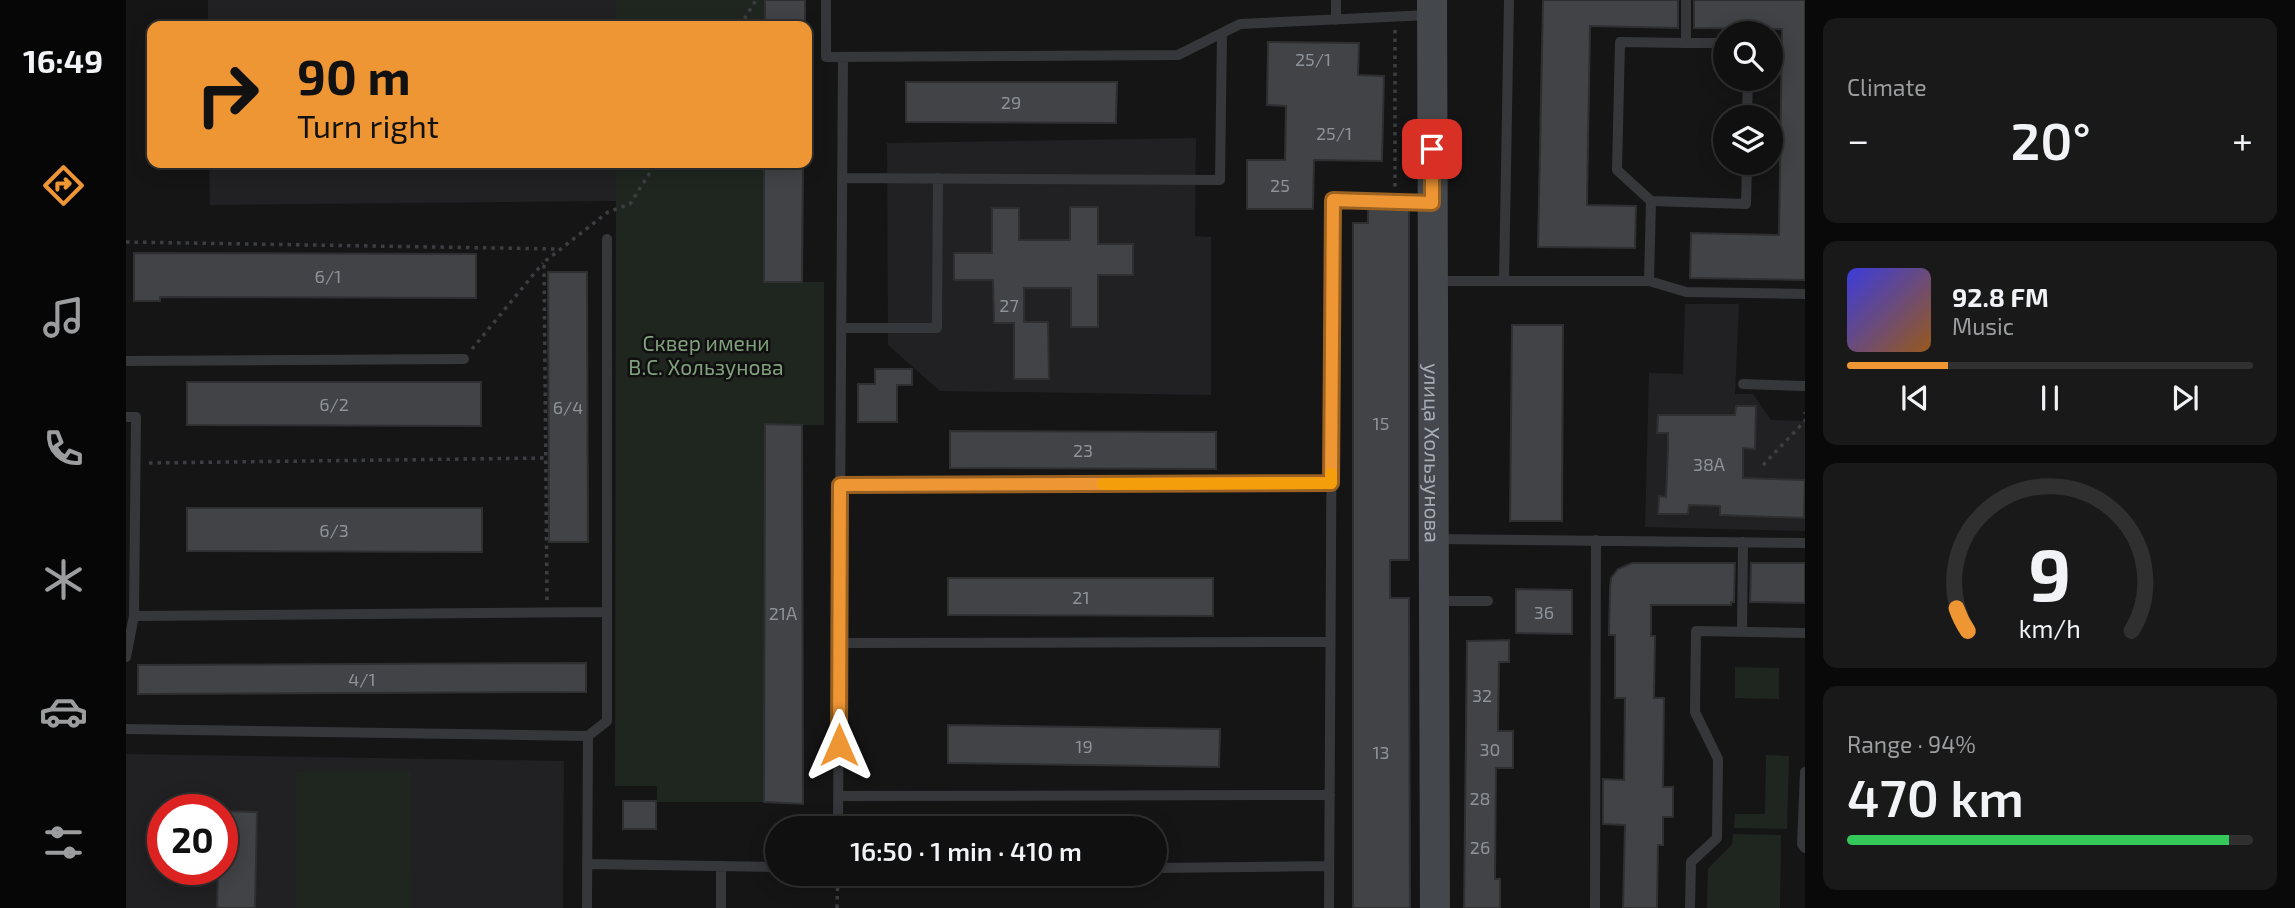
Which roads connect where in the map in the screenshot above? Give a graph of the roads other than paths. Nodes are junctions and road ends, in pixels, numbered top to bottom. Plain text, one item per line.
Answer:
1 (826, 0) edge
2 (1336, 0) edge
3 (1509, 0) edge
4 (1686, 0) edge
5 (1432, 8) edge
6 (1336, 20) junction
7 (1222, 33) junction
8 (1686, 43) junction
9 (1713, 43) edge
10 (843, 57) junction
11 (1747, 175) edge
12 (842, 178) junction
13 (938, 178) junction
14 (1651, 201) junction
15 (1432, 203) junction
16 (607, 239) dead end
17 (1433, 281) junction
18 (1504, 281) junction
19 (1649, 281) junction
20 (1805, 294) edge
21 (842, 328) junction
22 (464, 359) road end
23 (126, 361) edge
24 (1743, 384) dead end
25 (1805, 386) edge
26 (126, 417) edge
27 (1331, 483) junction
28 (840, 485) junction
29 (1433, 538) junction
30 (1596, 540) junction
31 (1743, 542) junction
32 (1805, 543) edge
33 (1434, 601) junction
34 (1488, 601) dead end
35 (607, 612) junction
36 (134, 616) junction
37 (1742, 632) junction
38 (1805, 633) edge
39 (1330, 642) junction
40 (839, 643) junction
41 (126, 657) edge
42 (126, 729) edge
43 (588, 736) junction
44 (1805, 772) edge
45 (1330, 795) junction
46 (838, 796) junction
47 (838, 816) edge
48 (1805, 848) edge
49 (587, 864) junction
50 (721, 866) junction
51 (1329, 866) junction
52 (765, 867) edge
53 (1167, 867) edge
54 (587, 908) edge
55 (721, 908) edge
56 (1329, 908) edge
57 (1434, 908) edge
58 (1595, 908) edge
59 (1690, 908) edge

1 - 10 lane
2 - 6 lane
3 - 18 lane
4 - 8 lane
5 - 6 lane
5 - 15 street, улица Хользунова
6 - 7 lane
7 - 10 lane
7 - 13 lane
8 - 9 lane
8 - 14 lane
10 - 12 lane
11 - 14 lane
12 - 13 lane
12 - 21 lane
13 - 21 lane
14 - 19 lane
15 - 17 street, улица Хользунова
15 - 27 lane
16 - 35 lane
17 - 18 lane
17 - 29 street, улица Хользунова
18 - 19 lane
19 - 20 lane
21 - 28 lane
22 - 23 lane
24 - 25 lane
26 - 36 lane
27 - 28 lane
27 - 39 lane
28 - 40 lane
29 - 30 lane
29 - 33 street, улица Хользунова
30 - 31 lane
30 - 58 lane
31 - 32 lane
31 - 37 lane
33 - 34 lane
33 - 57 street, улица Хользунова
35 - 36 lane
35 - 43 lane
36 - 41 lane
37 - 38 lane
37 - 59 lane
39 - 40 lane
39 - 45 lane
40 - 46 lane
42 - 43 lane
43 - 49 lane
44 - 48 lane
45 - 46 lane
45 - 51 lane
46 - 47 lane
49 - 50 lane
49 - 54 lane
50 - 52 lane
50 - 55 lane
51 - 53 lane
51 - 56 lane

